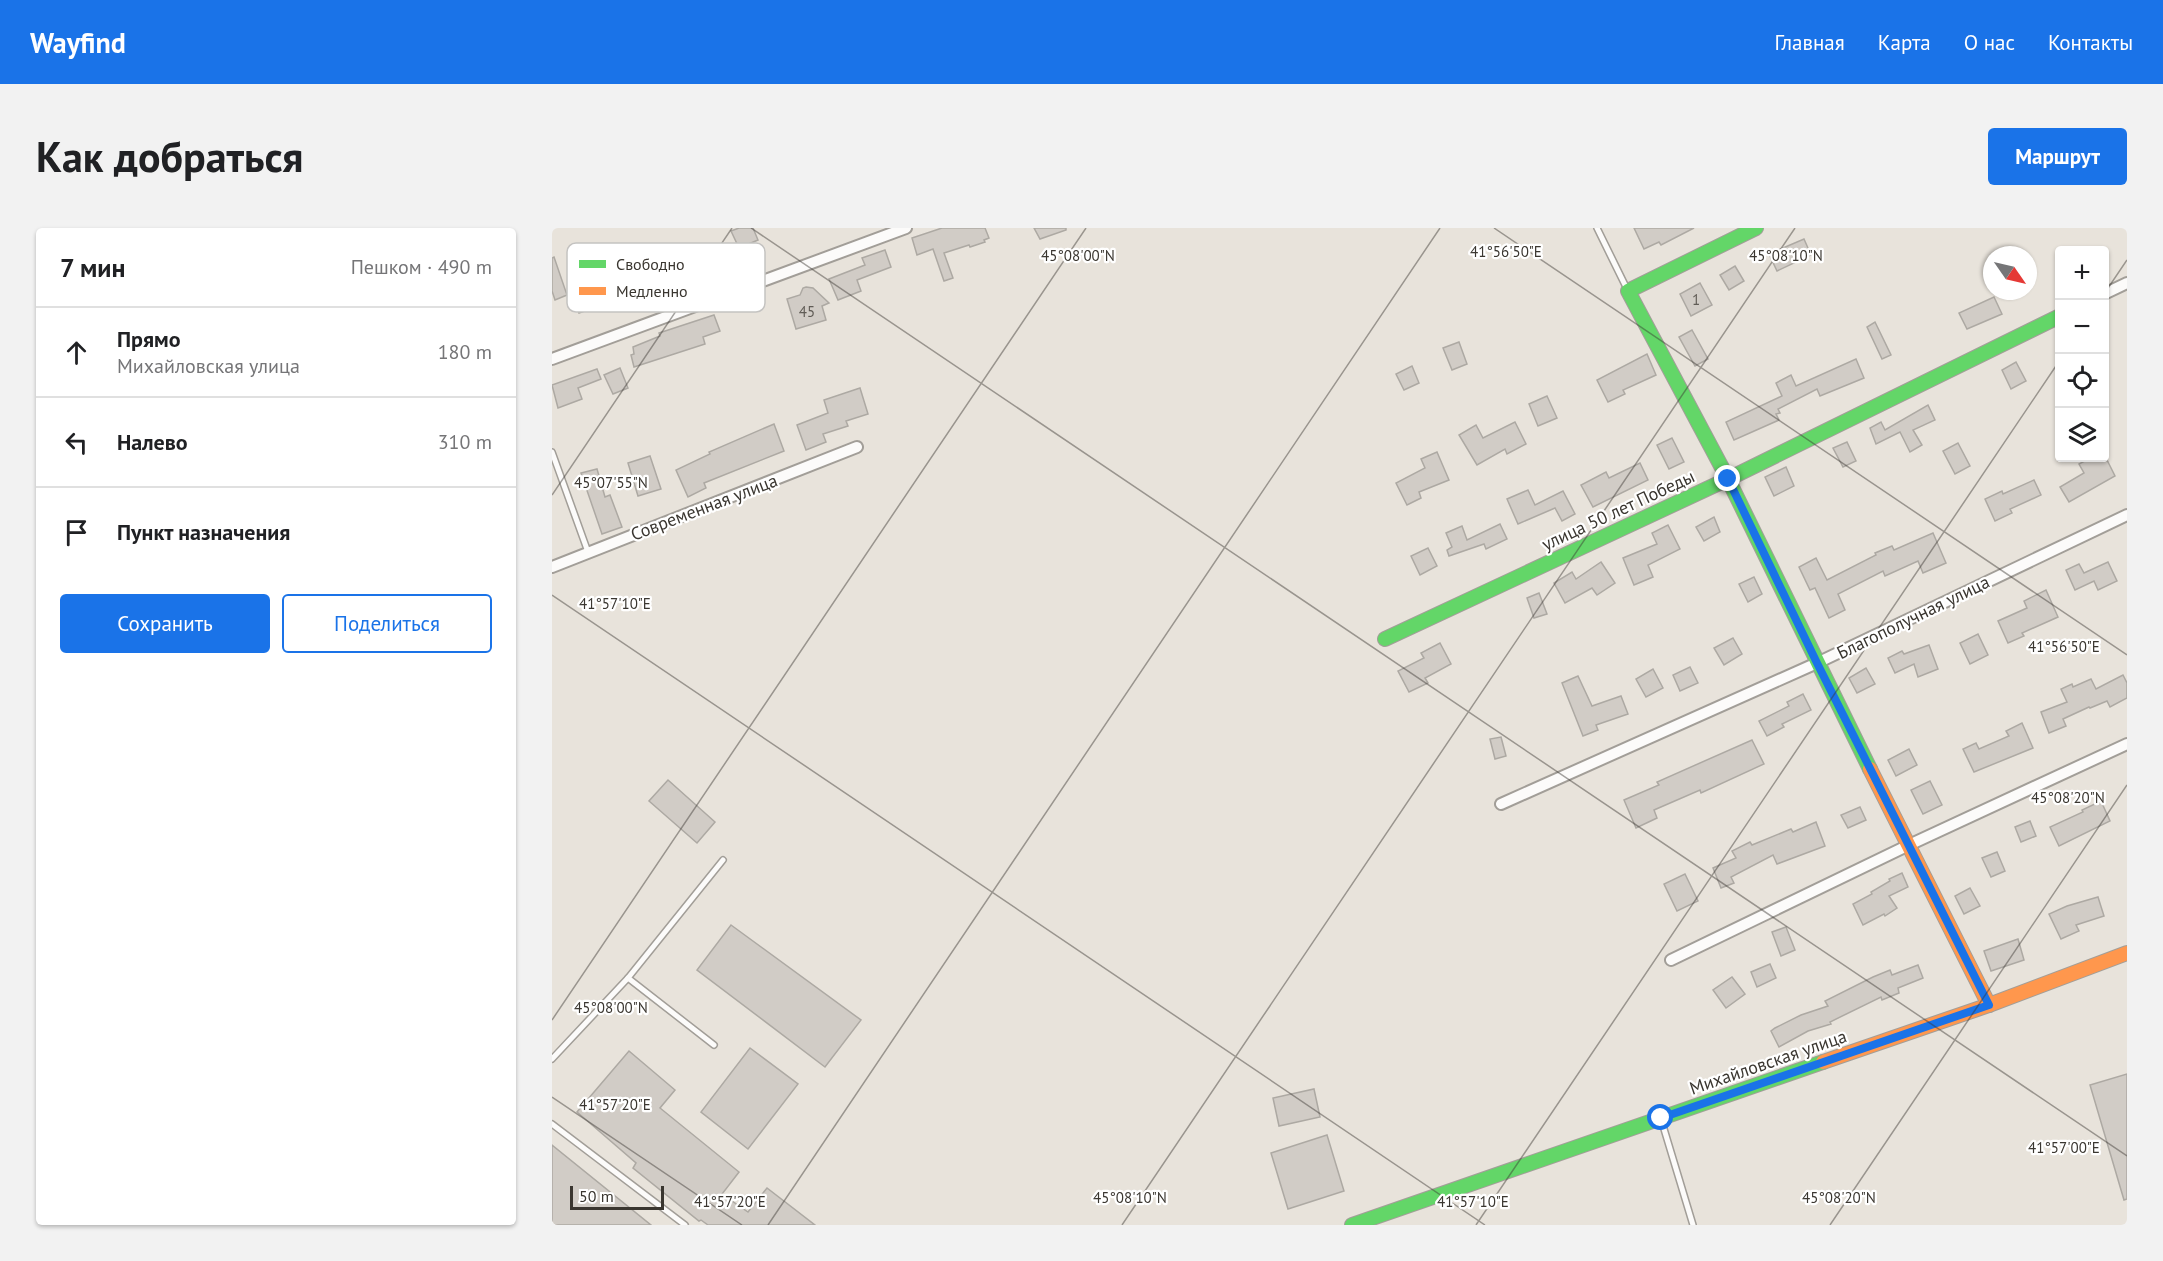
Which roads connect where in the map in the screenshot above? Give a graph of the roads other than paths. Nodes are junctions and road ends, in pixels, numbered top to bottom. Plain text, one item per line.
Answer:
1 (906, 228) edge
2 (1597, 228) edge
3 (1756, 228) edge
4 (765, 280) edge
5 (2127, 283) edge
6 (1628, 291) junction
7 (2109, 292) edge
8 (679, 312) edge
9 (2055, 318) edge
10 (552, 359) edge
11 (857, 447) dead end
12 (552, 452) edge
13 (1728, 479) junction
14 (2127, 515) edge
15 (589, 552) junction
16 (552, 567) edge
17 (1384, 639) dead end
18 (1817, 663) junction
19 (2127, 744) edge
20 (1501, 804) dead end
21 (1909, 845) junction
22 (723, 860) dead end
23 (2127, 953) edge
24 (1671, 960) dead end
25 (628, 978) junction
26 (1989, 1005) junction
27 (714, 1045) dead end
28 (552, 1059) edge
29 (1661, 1118) junction
30 (552, 1124) edge
31 (685, 1225) edge
32 (1352, 1225) edge
33 (1693, 1225) edge

1 - 4 street
2 - 6 lane
3 - 6 street
5 - 7 street
6 - 13 street
8 - 10 street
9 - 13 street, улица 50 лет Победы
11 - 15 street, Современная улица
12 - 15 lane
13 - 17 street, улица 50 лет Победы
13 - 18 street
14 - 18 street, Благополучная улица
15 - 16 street, Современная улица
18 - 20 street, Благополучная улица
18 - 21 street
19 - 21 street
21 - 24 street
21 - 26 street
22 - 25 lane
23 - 26 street, Михайловская улица
25 - 27 lane
25 - 28 lane
26 - 29 street, Михайловская улица
29 - 32 street, Михайловская улица
29 - 33 lane
30 - 31 lane

